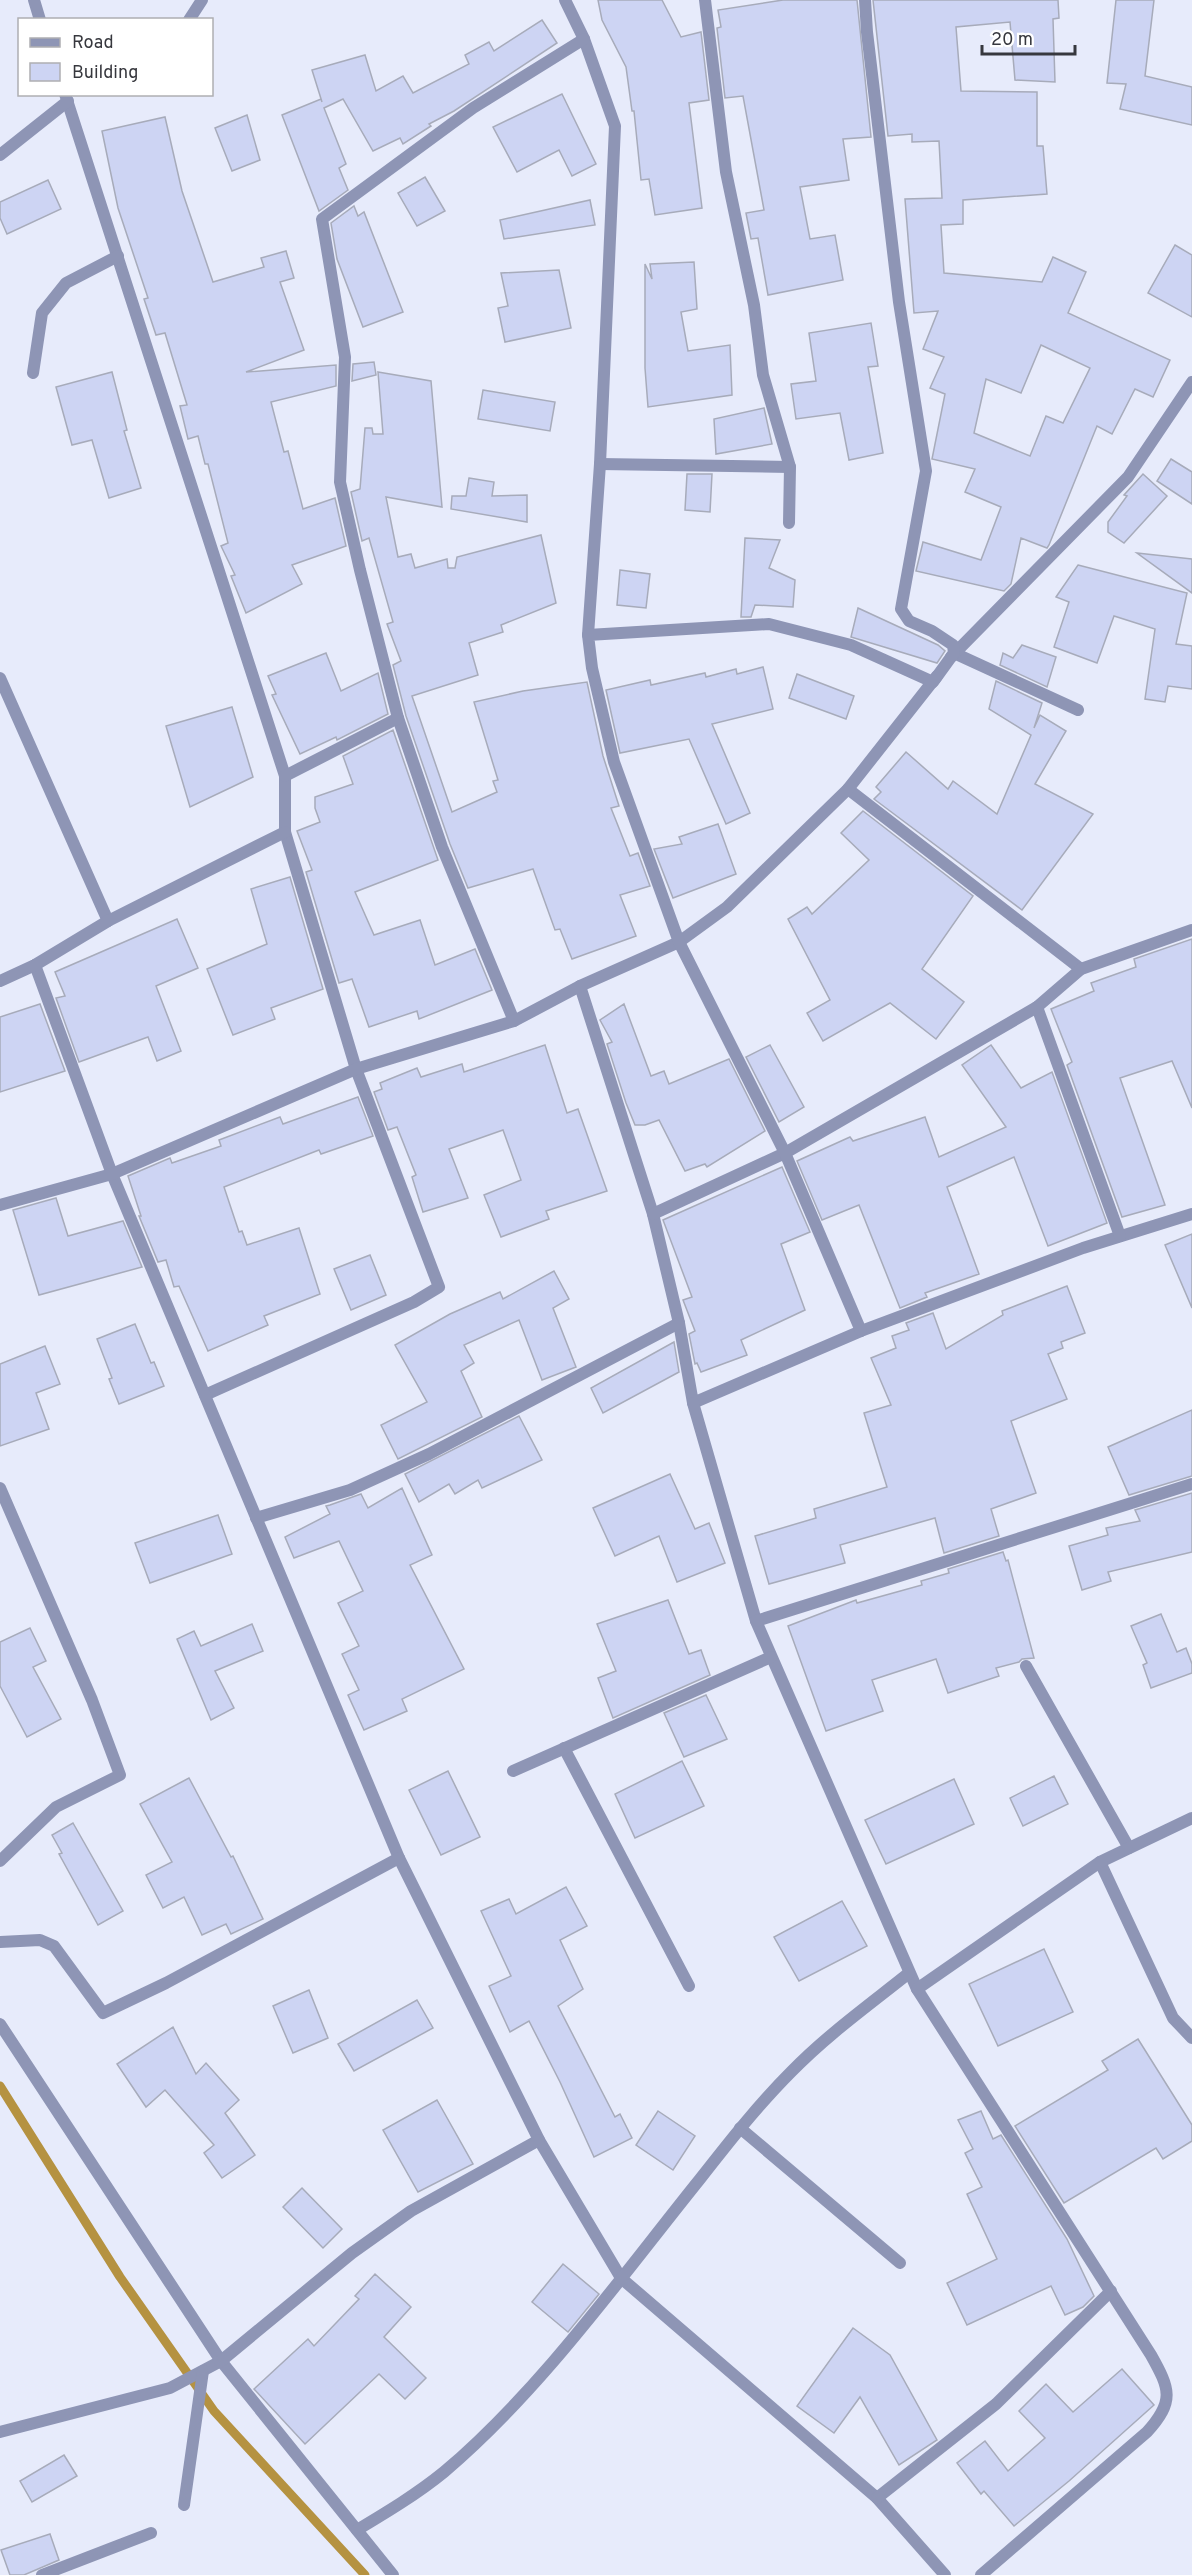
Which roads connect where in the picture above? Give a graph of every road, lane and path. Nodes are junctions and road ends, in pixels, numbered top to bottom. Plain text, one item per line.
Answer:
1 (34, 0) edge
2 (202, 0) edge
3 (565, 0) edge
4 (705, 0) edge
5 (865, 0) edge
6 (39, 18) edge
7 (190, 18) edge
8 (584, 39) junction
9 (67, 98) edge
10 (0, 156) edge
11 (118, 256) junction
12 (33, 374) dead end
13 (1192, 382) edge
14 (600, 464) junction
15 (790, 467) junction
16 (789, 523) dead end
17 (588, 635) junction
18 (954, 653) junction
19 (0, 678) edge
20 (933, 682) junction
21 (1078, 710) dead end
22 (398, 718) junction
23 (285, 776) junction
24 (848, 789) junction
25 (285, 832) junction
26 (108, 921) junction
27 (1192, 930) edge
28 (679, 942) junction
29 (36, 965) junction
30 (1081, 969) junction
31 (0, 981) edge
32 (580, 986) junction
33 (1037, 1007) junction
34 (514, 1021) junction
35 (356, 1069) junction
36 (785, 1153) junction
37 (112, 1174) junction
38 (0, 1205) edge
39 (653, 1214) junction
40 (1192, 1214) edge
41 (1120, 1236) junction
42 (678, 1323) junction
43 (861, 1331) junction
44 (205, 1395) junction
45 (693, 1403) junction
46 (1192, 1484) edge
47 (0, 1488) edge
48 (256, 1518) junction
49 (756, 1621) junction
50 (771, 1657) junction
51 (1026, 1666) dead end
52 (564, 1748) junction
53 (513, 1771) dead end
54 (1192, 1818) edge
55 (1129, 1848) junction
56 (399, 1858) junction
57 (0, 1860) edge
58 (1100, 1862) junction
59 (0, 1942) edge
60 (909, 1973) junction
61 (689, 1986) dead end
62 (916, 1989) junction
63 (0, 2024) edge
64 (1192, 2038) edge
65 (740, 2128) junction
66 (539, 2140) junction
67 (900, 2263) dead end
68 (621, 2278) junction
69 (1111, 2292) junction
70 (221, 2361) junction
71 (203, 2371) junction
72 (0, 2432) edge
73 (877, 2498) junction
74 (184, 2505) dead end
75 (357, 2530) junction
76 (151, 2533) dead end
77 (42, 2575) edge
78 (393, 2575) edge
79 (945, 2575) edge
80 (981, 2575) edge

1 - 6 street
2 - 7 street
3 - 8 street
4 - 15 street
5 - 18 street
8 - 14 street
8 - 22 street
9 - 10 street
9 - 11 street
11 - 12 street
11 - 23 street
13 - 18 street
14 - 15 street
14 - 17 street
15 - 16 street
17 - 20 street
17 - 28 street
18 - 20 street
18 - 21 street
19 - 26 street
20 - 24 street
22 - 23 street
22 - 34 street
23 - 25 street
24 - 28 street
24 - 30 street
25 - 26 street
25 - 35 street
26 - 29 street
27 - 30 street
28 - 32 street
28 - 36 street
29 - 31 street
29 - 37 street
30 - 33 street
32 - 34 street
32 - 39 street
33 - 36 street
33 - 41 street
34 - 35 street
35 - 37 street
35 - 44 street
36 - 39 street
36 - 43 street
37 - 38 street
37 - 44 street
39 - 42 street
40 - 41 street
41 - 43 street
42 - 45 street
42 - 48 street
43 - 45 street
44 - 48 street
45 - 49 street
46 - 49 street
47 - 57 street
48 - 56 street
49 - 50 street
50 - 52 street
50 - 60 street
51 - 55 street
52 - 53 street
52 - 61 street
54 - 55 street
55 - 58 street
56 - 59 street
56 - 66 street
58 - 62 street
58 - 64 street
60 - 62 street
60 - 65 street
62 - 69 street
63 - 70 street
65 - 67 street
65 - 68 street
66 - 68 street
66 - 70 street
68 - 73 street
68 - 75 street
69 - 73 street
69 - 80 street
70 - 71 street
70 - 75 street
71 - 72 street
71 - 74 street
73 - 79 street
75 - 78 street
76 - 77 street

